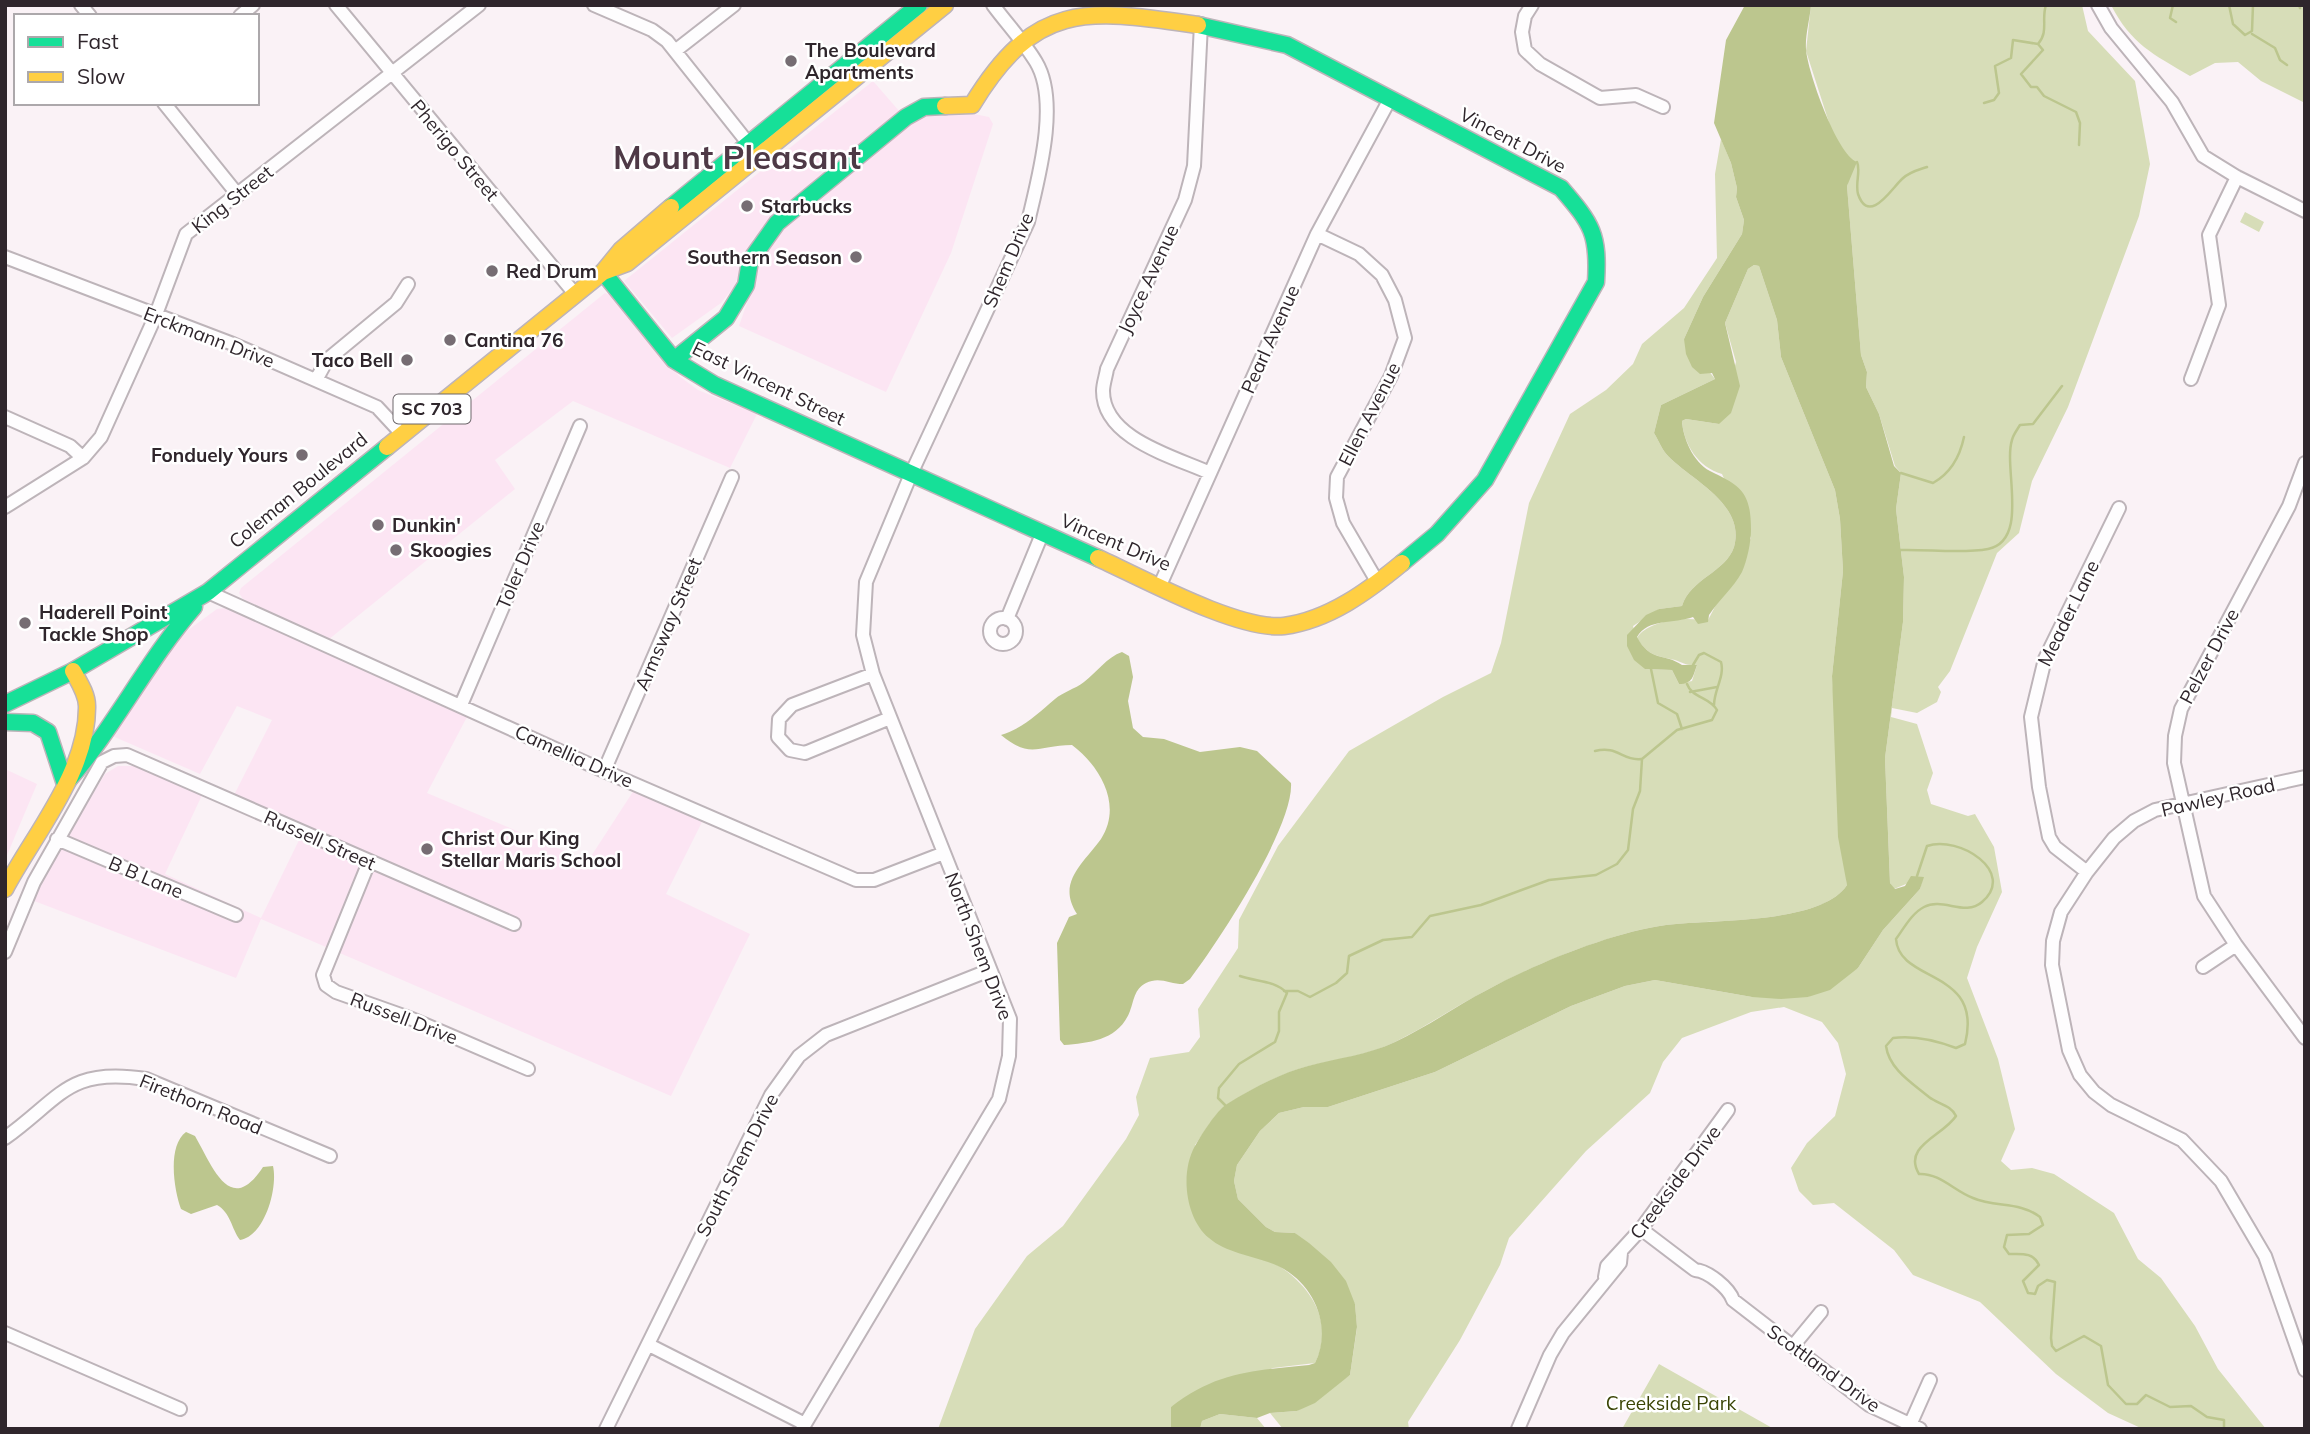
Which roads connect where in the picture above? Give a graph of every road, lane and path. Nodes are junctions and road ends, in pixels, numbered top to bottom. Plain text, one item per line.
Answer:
1 (336, 5) edge
2 (479, 5) edge
3 (594, 5) edge
4 (734, 5) edge
5 (919, 5) edge
6 (934, 5) edge
7 (945, 5) edge
8 (993, 5) edge
9 (1532, 5) edge
10 (2098, 5) edge
11 (1201, 24) junction
12 (1021, 41) junction
13 (675, 51) junction
14 (872, 63) junction
15 (392, 73) junction
16 (1390, 99) junction
17 (165, 105) edge
18 (1663, 107) dead end
19 (748, 143) junction
20 (2237, 177) junction
21 (238, 195) junction
22 (2305, 211) edge
23 (1317, 234) junction
24 (5, 257) edge
25 (603, 272) junction
26 (408, 284) dead end
27 (575, 294) junction
28 (155, 317) junction
29 (674, 360) junction
30 (2191, 379) dead end
31 (316, 380) junction
32 (5, 417) edge
33 (580, 426) dead end
34 (402, 434) junction
35 (83, 458) junction
36 (2305, 463) edge
37 (1210, 473) junction
38 (911, 474) junction
39 (732, 477) dead end
40 (5, 507) edge
41 (2119, 508) dead end
42 (1042, 534) junction
43 (1161, 583) junction
44 (1378, 583) junction
45 (208, 592) junction
46 (1007, 619) dead end
47 (73, 671) junction
48 (873, 674) junction
49 (5, 704) edge
50 (461, 705) junction
51 (890, 718) junction
52 (5, 722) edge
53 (604, 771) junction
54 (2305, 777) edge
55 (65, 784) junction
56 (2182, 804) junction
57 (57, 839) junction
58 (944, 853) junction
59 (369, 862) junction
60 (2087, 872) junction
61 (5, 889) edge
62 (236, 915) dead end
63 (514, 924) dead end
64 (2236, 945) junction
65 (5, 952) edge
66 (2203, 967) dead end
67 (990, 970) junction
68 (2305, 1038) edge
69 (528, 1069) dead end
70 (1728, 1110) dead end
71 (5, 1138) edge
72 (330, 1156) dead end
73 (1641, 1229) junction
74 (1821, 1312) dead end
75 (5, 1333) edge
76 (649, 1345) junction
77 (1793, 1346) junction
78 (2305, 1370) edge
79 (1930, 1380) dead end
80 (180, 1409) dead end
81 (803, 1427) edge
82 (1915, 1427) edge
83 (606, 1429) edge
84 (1518, 1429) edge

1 - 15 street, Pherigo Street
2 - 15 street, King Street
3 - 13 street
4 - 13 street
5 - 19 street, Coleman Boulevard / SC 703
6 - 14 street
7 - 14 street, Coleman Boulevard / SC 703
8 - 12 street, Shem Drive
9 - 18 street
10 - 20 street
11 - 12 street, Vincent Drive
11 - 16 street, Vincent Drive
11 - 37 street, Joyce Avenue
12 - 29 street, Vincent Drive
12 - 38 street, Shem Drive
13 - 19 street
14 - 25 street, Coleman Boulevard / SC 703
15 - 21 street, King Street
15 - 27 street, Pherigo Street
16 - 23 street, Pearl Avenue
16 - 44 street, Vincent Drive
17 - 21 street
19 - 25 street, Coleman Boulevard / SC 703
20 - 22 street
20 - 30 street
21 - 28 street, King Street
23 - 37 street, Pearl Avenue
23 - 44 street, Ellen Avenue
24 - 28 street, Erckmann Drive
25 - 27 street, Coleman Boulevard / SC 703
25 - 29 street, East Vincent Street
26 - 31 street
27 - 34 street, Coleman Boulevard / SC 703
28 - 31 street, Erckmann Drive
28 - 35 street, King Street
29 - 38 street, East Vincent Street
31 - 34 street, Erckmann Drive
32 - 35 street
33 - 50 street, Toler Drive
34 - 45 street, Coleman Boulevard / SC 703
35 - 40 street, King Street
36 - 56 street, Pelzer Drive
37 - 43 street, Pearl Avenue
38 - 42 street, Vincent Drive
38 - 48 street, North Shem Drive
39 - 53 street, Armsway Street
41 - 60 street, Meader Lane
42 - 43 street, Vincent Drive
42 - 46 street
43 - 44 street, Vincent Drive
45 - 47 street, Coleman Boulevard / SC 703
45 - 50 street, Camellia Drive
45 - 55 street
47 - 49 street, SC 703
47 - 55 street
48 - 51 street, North Shem Drive
48 - 51 street
50 - 53 street, Camellia Drive
51 - 58 street, North Shem Drive
52 - 55 street
53 - 58 street, Camellia Drive
54 - 56 street, Pawley Road
55 - 61 street
56 - 60 street, Pawley Road
56 - 64 street, Pelzer Drive
57 - 59 street, Russell Street
57 - 62 street, B B Lane
57 - 65 street
58 - 67 street, North Shem Drive
59 - 63 street, Russell Street
59 - 69 street, Russell Drive
60 - 78 street, Pawley Road
64 - 66 street
64 - 68 street, Pelzer Drive
67 - 76 street, South Shem Drive
67 - 81 street, North Shem Drive
70 - 73 street, Creekside Drive
71 - 72 street, Firethorn Road
73 - 77 street, Scottland Drive
73 - 84 street, Creekside Drive
74 - 77 street
75 - 80 street
76 - 81 street
76 - 83 street, South Shem Drive
77 - 82 street, Scottland Drive
79 - 82 street

